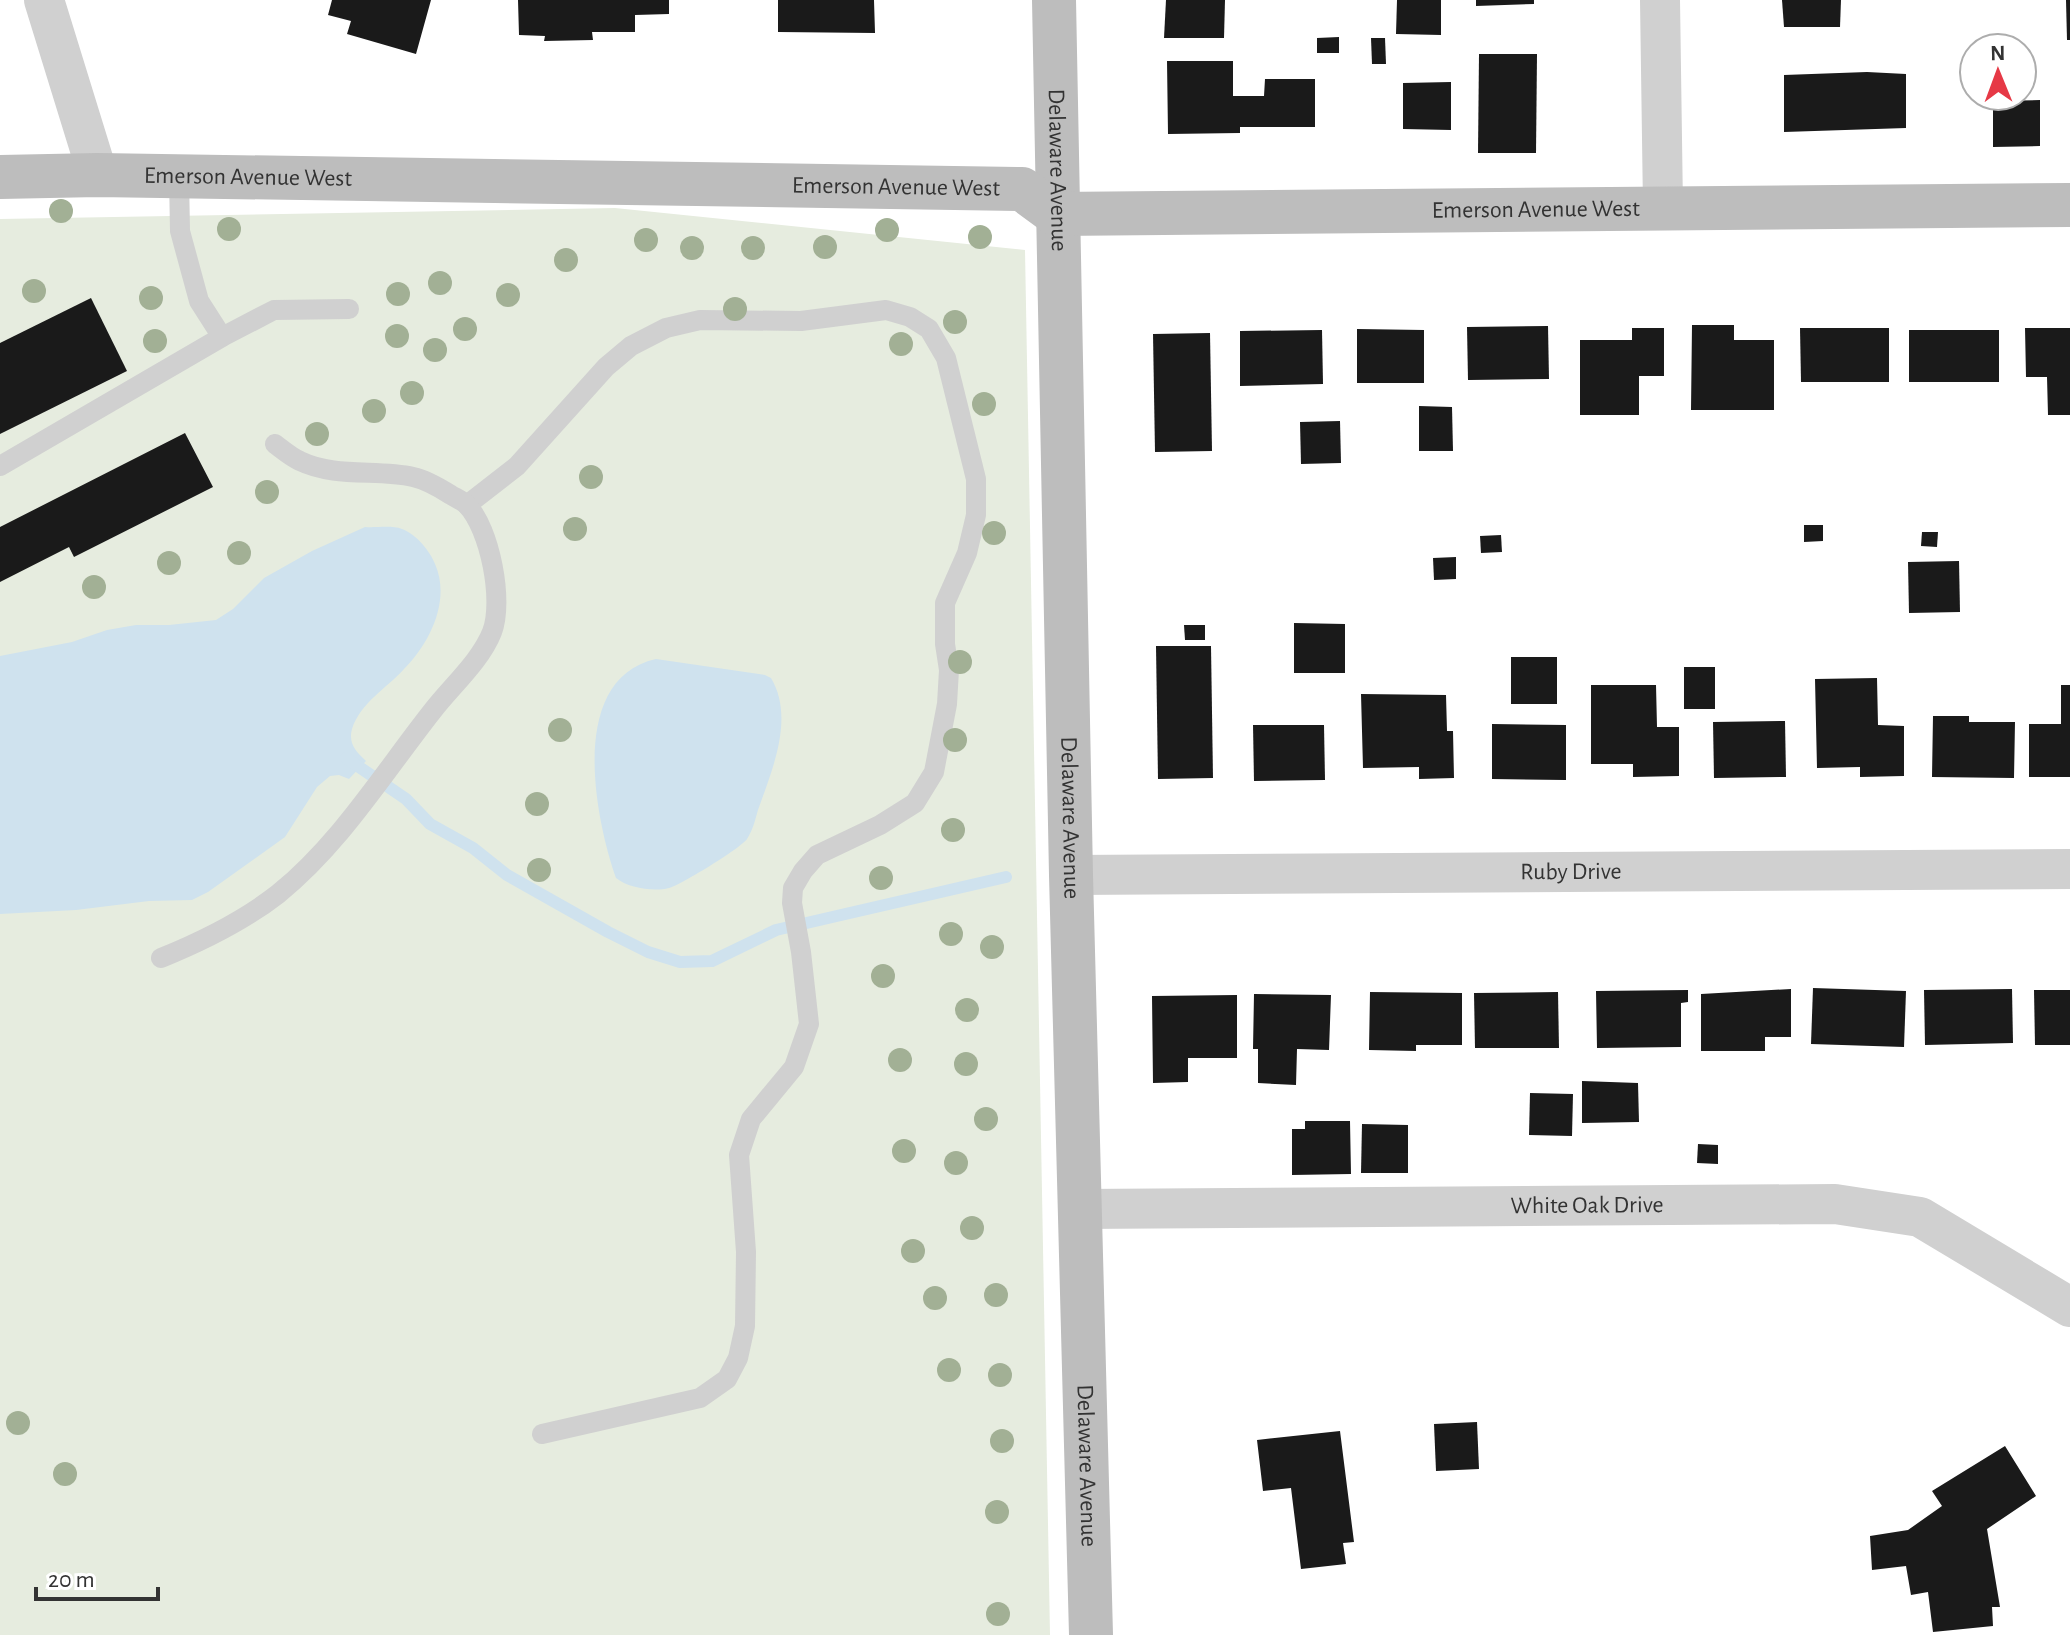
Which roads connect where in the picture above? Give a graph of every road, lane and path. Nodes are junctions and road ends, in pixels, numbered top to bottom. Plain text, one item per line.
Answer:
1 (44, 0) edge
2 (1054, 0) edge
3 (1660, 0) edge
4 (98, 175) junction
5 (0, 177) edge
6 (179, 177) junction
7 (2070, 205) edge
8 (1663, 207) junction
9 (1056, 214) junction
10 (349, 309) dead end
11 (222, 337) junction
12 (275, 444) dead end
13 (0, 466) edge
14 (467, 505) junction
15 (2070, 869) edge
16 (1071, 875) junction
17 (161, 958) dead end
18 (1079, 1209) junction
19 (2070, 1307) edge
20 (542, 1434) dead end
21 (1091, 1635) edge

1 - 4 street
2 - 9 street, Delaware Avenue
3 - 8 street
4 - 5 street, Emerson Avenue West
4 - 6 street, Emerson Avenue West
6 - 9 street, Emerson Avenue West
6 - 11 lane
7 - 8 street, Emerson Avenue West
8 - 9 street, Emerson Avenue West
9 - 16 street, Delaware Avenue
10 - 11 lane
11 - 13 lane
12 - 14 lane
14 - 17 lane
14 - 20 lane
15 - 16 street, Ruby Drive
16 - 18 street, Delaware Avenue
18 - 19 street, White Oak Drive
18 - 21 street, Delaware Avenue

